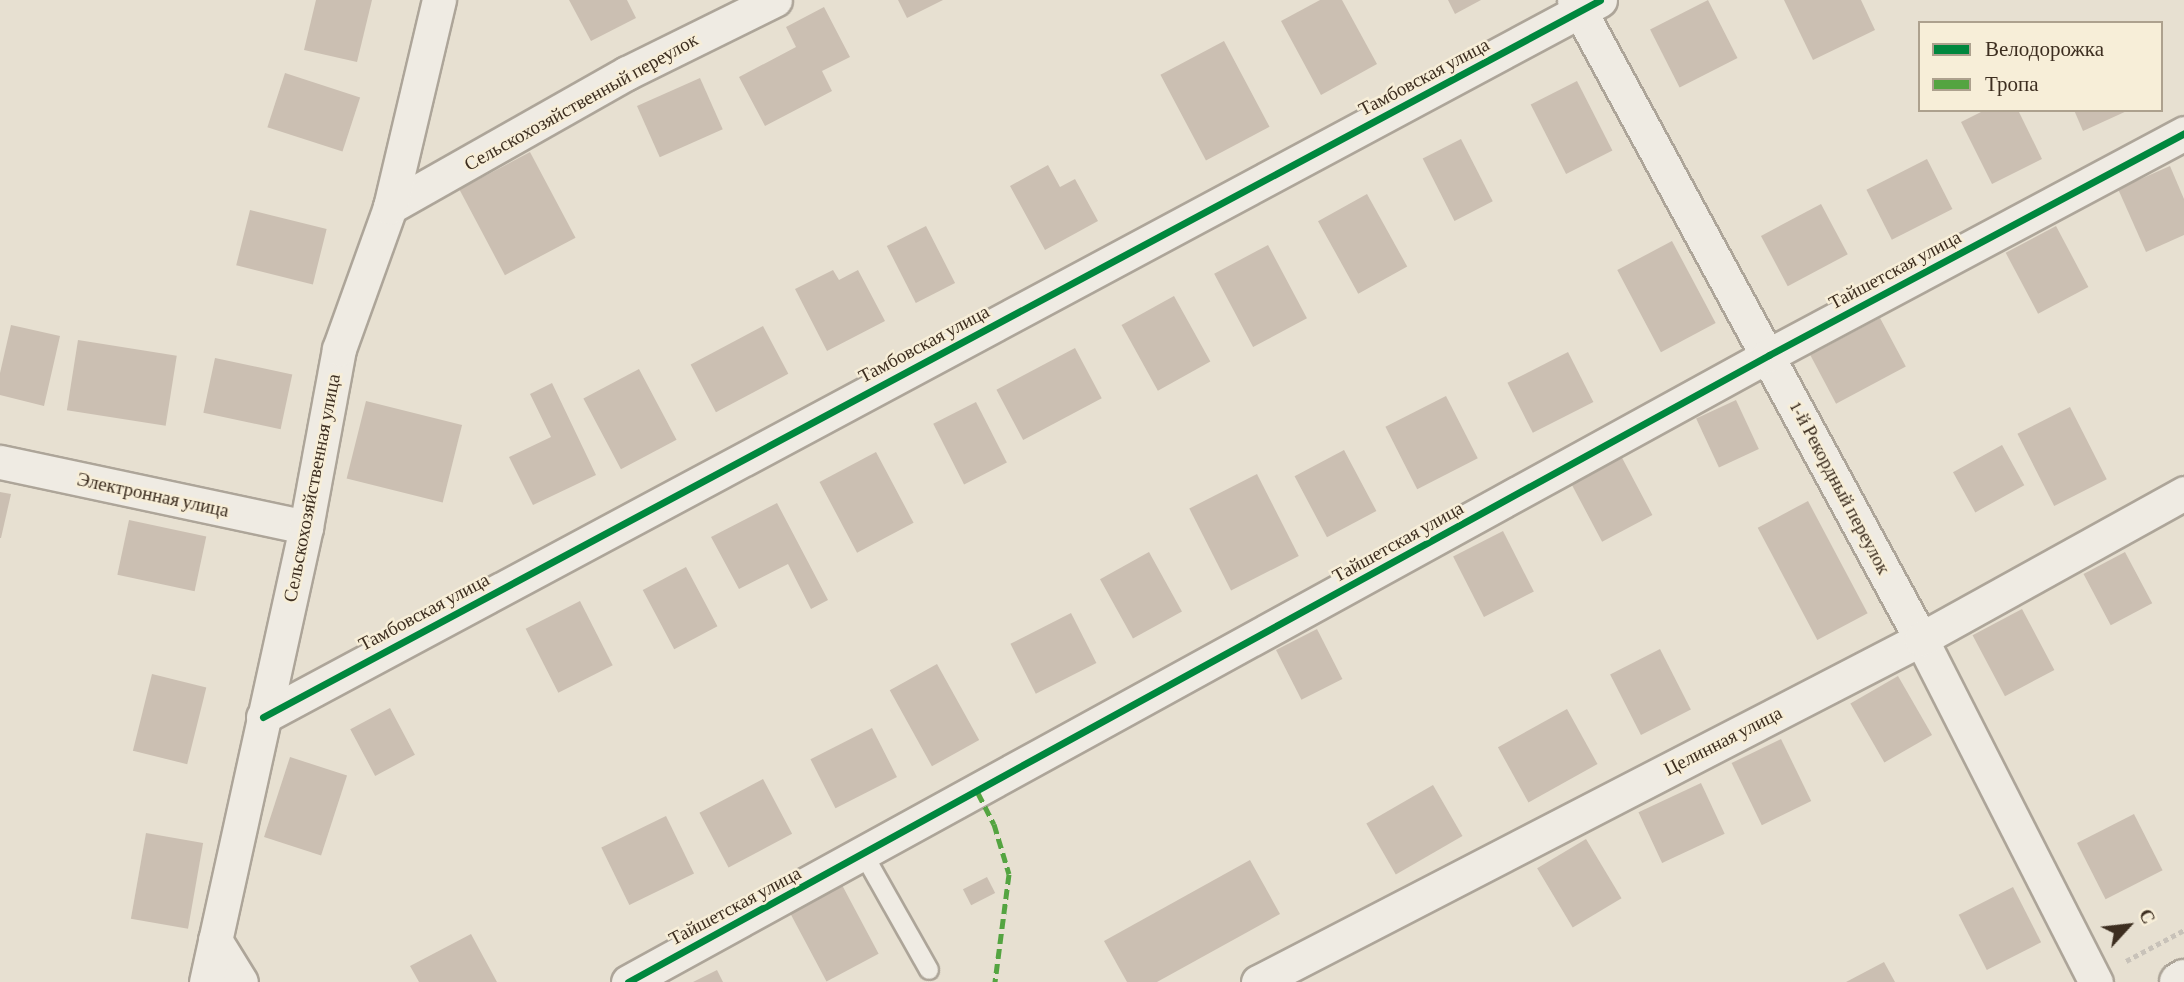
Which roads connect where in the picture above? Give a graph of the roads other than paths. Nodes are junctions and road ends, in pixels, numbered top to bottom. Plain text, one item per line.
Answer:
1 (439, 0) edge
2 (775, 0) edge
3 (1585, 4) edge
4 (2184, 133) edge
5 (390, 207) junction
6 (1769, 355) junction
7 (0, 462) edge
8 (2184, 493) edge
9 (306, 527) junction
10 (1921, 639) junction
11 (263, 717) junction
12 (864, 855) junction
13 (215, 940) junction
14 (929, 970) dead end
15 (2184, 979) edge
16 (2095, 980) edge
17 (206, 982) edge
18 (241, 982) edge
19 (628, 982) edge
20 (1258, 982) edge
21 (2179, 982) edge

1 - 5 street, Сельскохозяйственная улица
2 - 5 street, Сельскохозяйственный переулок
3 - 6 street, 1-й Рекордный переулок
3 - 11 street, Тамбовская улица
4 - 6 street, Тайшетская улица
5 - 9 street, Сельскохозяйственная улица
6 - 10 street, 1-й Рекордный переулок
6 - 12 street, Тайшетская улица
7 - 9 street, Электронная улица
8 - 10 street, Целинная улица
9 - 11 street, Сельскохозяйственная улица
10 - 16 street, 1-й Рекордный переулок
10 - 20 street, Целинная улица
11 - 13 street, Сельскохозяйственная улица
12 - 14 lane
12 - 19 street, Тайшетская улица
13 - 17 street, Сельскохозяйственная улица
13 - 18 street
15 - 21 street

